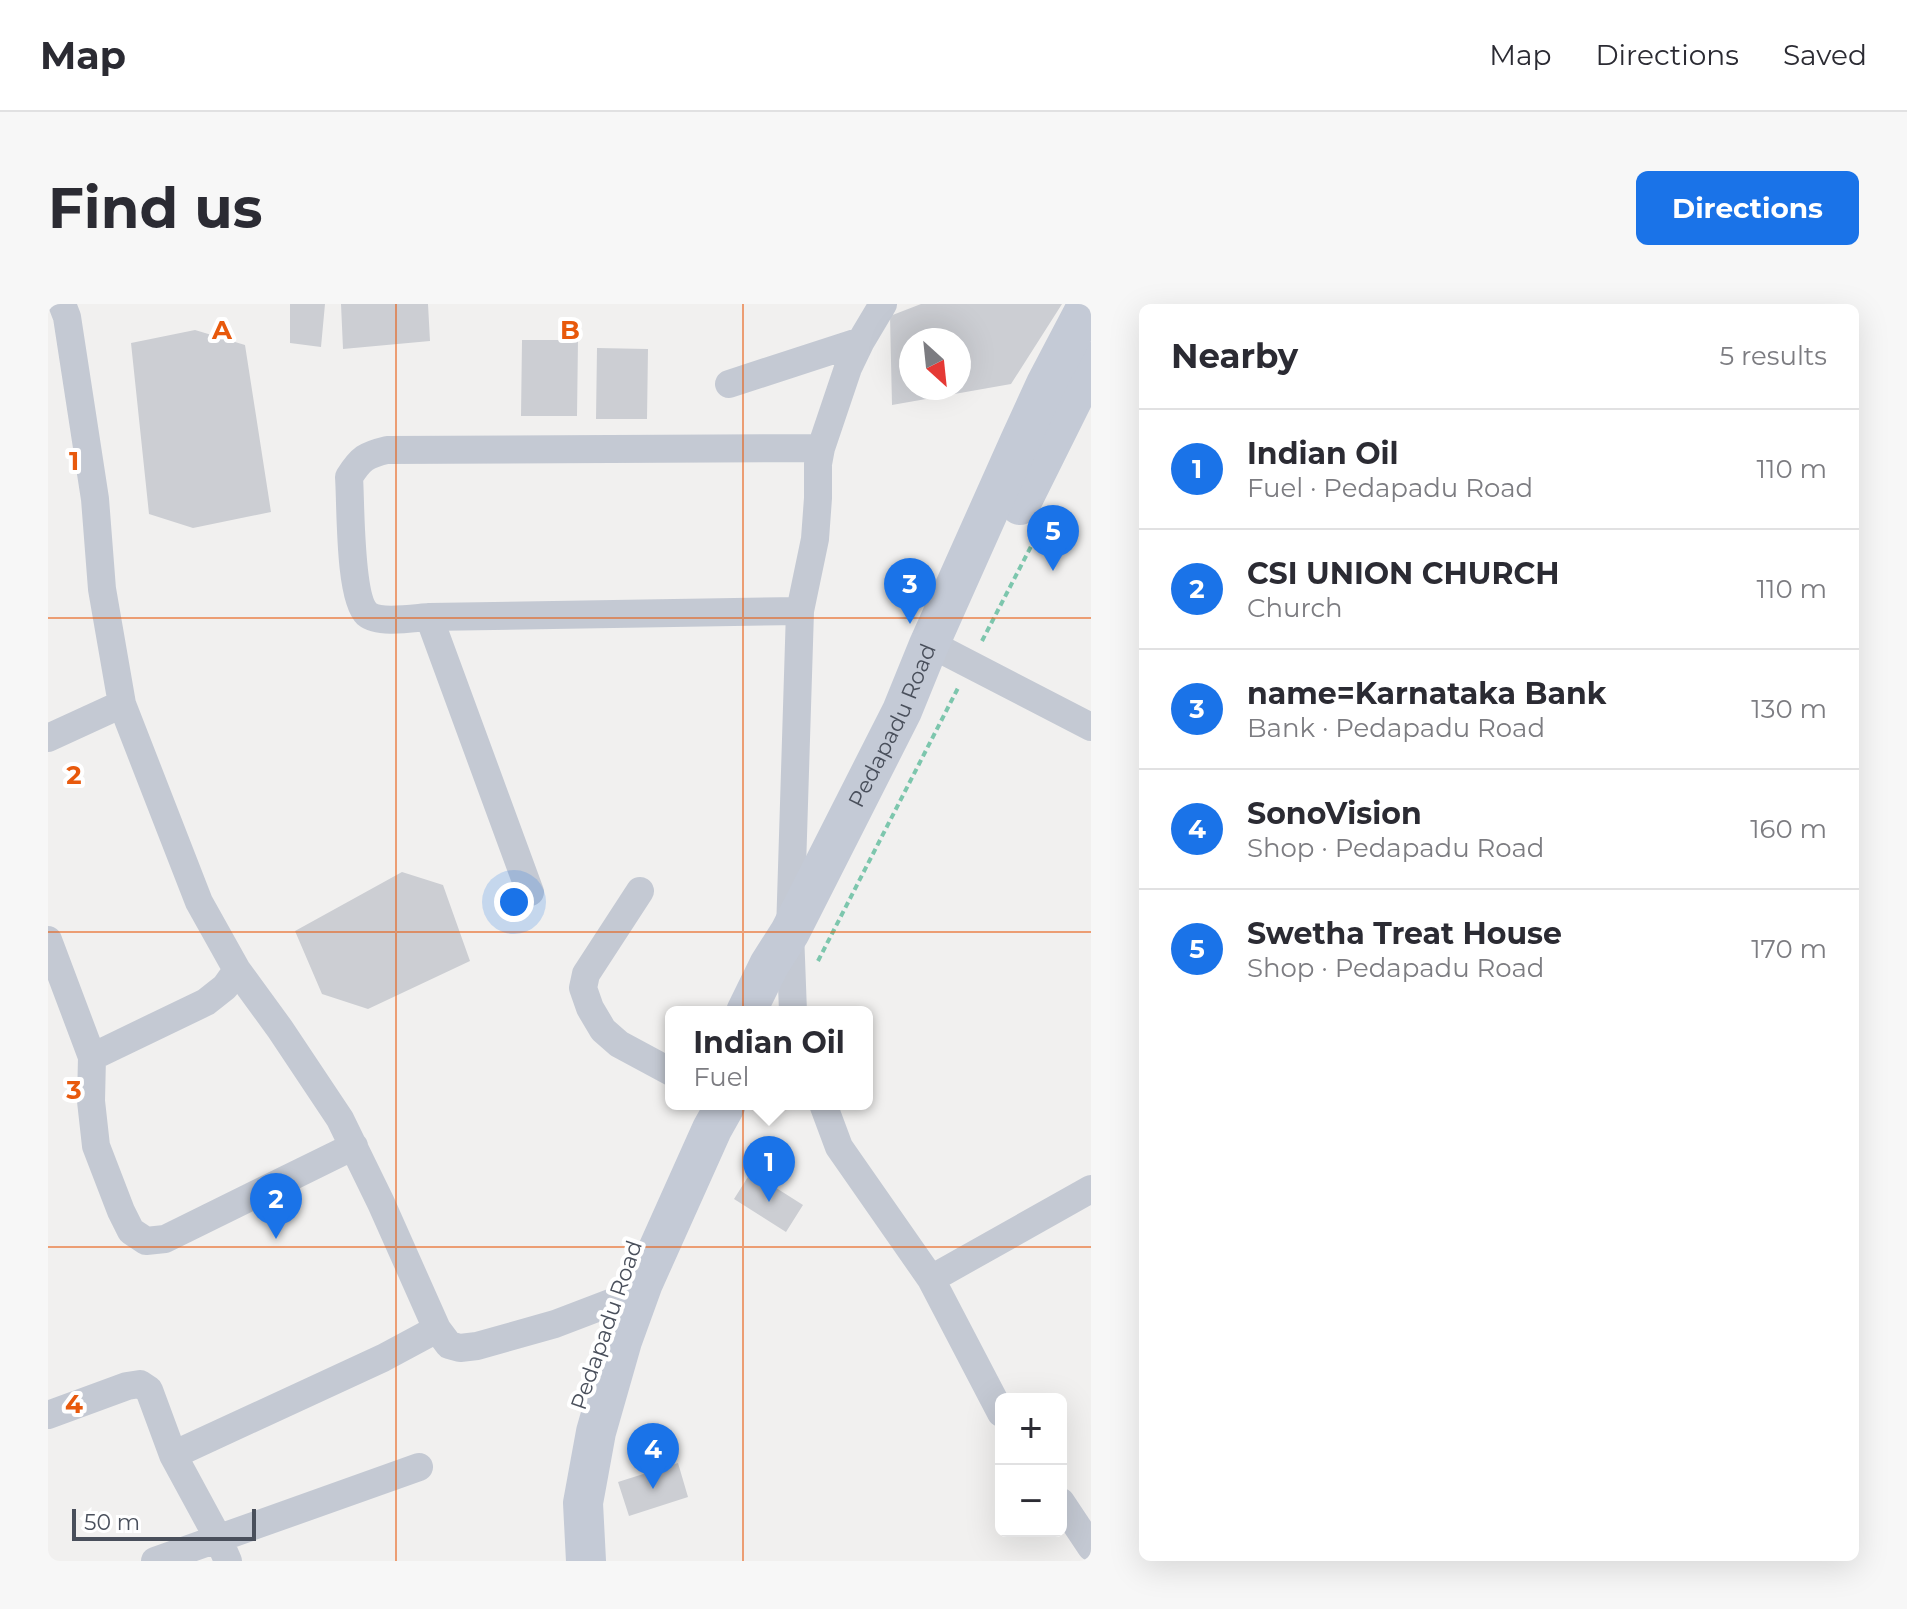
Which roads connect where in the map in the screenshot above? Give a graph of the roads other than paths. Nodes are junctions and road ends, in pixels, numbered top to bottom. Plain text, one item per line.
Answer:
1 (62, 304) edge
2 (883, 304) edge
3 (1088, 304) edge
4 (861, 341) junction
5 (1091, 362) edge
6 (729, 384) dead end
7 (821, 448) junction
8 (800, 611) junction
9 (429, 617) junction
10 (958, 658) junction
11 (122, 704) junction
12 (1091, 727) edge
13 (48, 738) edge
14 (640, 891) dead end
15 (530, 892) dead end
16 (790, 932) junction
17 (48, 940) edge
18 (237, 970) junction
19 (795, 991) edge
20 (749, 1006) edge
21 (92, 1057) junction
22 (665, 1069) edge
23 (698, 1110) edge
24 (723, 1110) edge
25 (825, 1110) edge
26 (354, 1146) junction
27 (1091, 1189) edge
28 (931, 1279) junction
29 (610, 1303) junction
30 (437, 1329) junction
31 (995, 1404) edge
32 (48, 1415) edge
33 (173, 1455) junction
34 (419, 1467) dead end
35 (1067, 1511) edge
36 (1091, 1547) edge
37 (223, 1550) edge
38 (155, 1561) edge
39 (563, 1561) edge
40 (586, 1561) edge

1 - 11 street
2 - 4 street
3 - 16 main road, Pedapadu Road
4 - 6 street
4 - 7 street
5 - 10 main road
7 - 8 street
7 - 9 street
8 - 9 street
8 - 16 street
9 - 15 street
10 - 12 street
10 - 19 main road
11 - 13 street
11 - 18 street
14 - 22 street
16 - 19 street
16 - 20 main road, Pedapadu Road
17 - 21 street
18 - 21 street
18 - 26 street
21 - 26 street
23 - 29 main road, Pedapadu Road
24 - 40 main road
25 - 28 street
26 - 30 street
27 - 28 street
28 - 31 street
29 - 30 street
29 - 39 main road, Pedapadu Road
30 - 33 street
32 - 33 street
33 - 37 street
34 - 37 street
35 - 36 street
37 - 38 street

